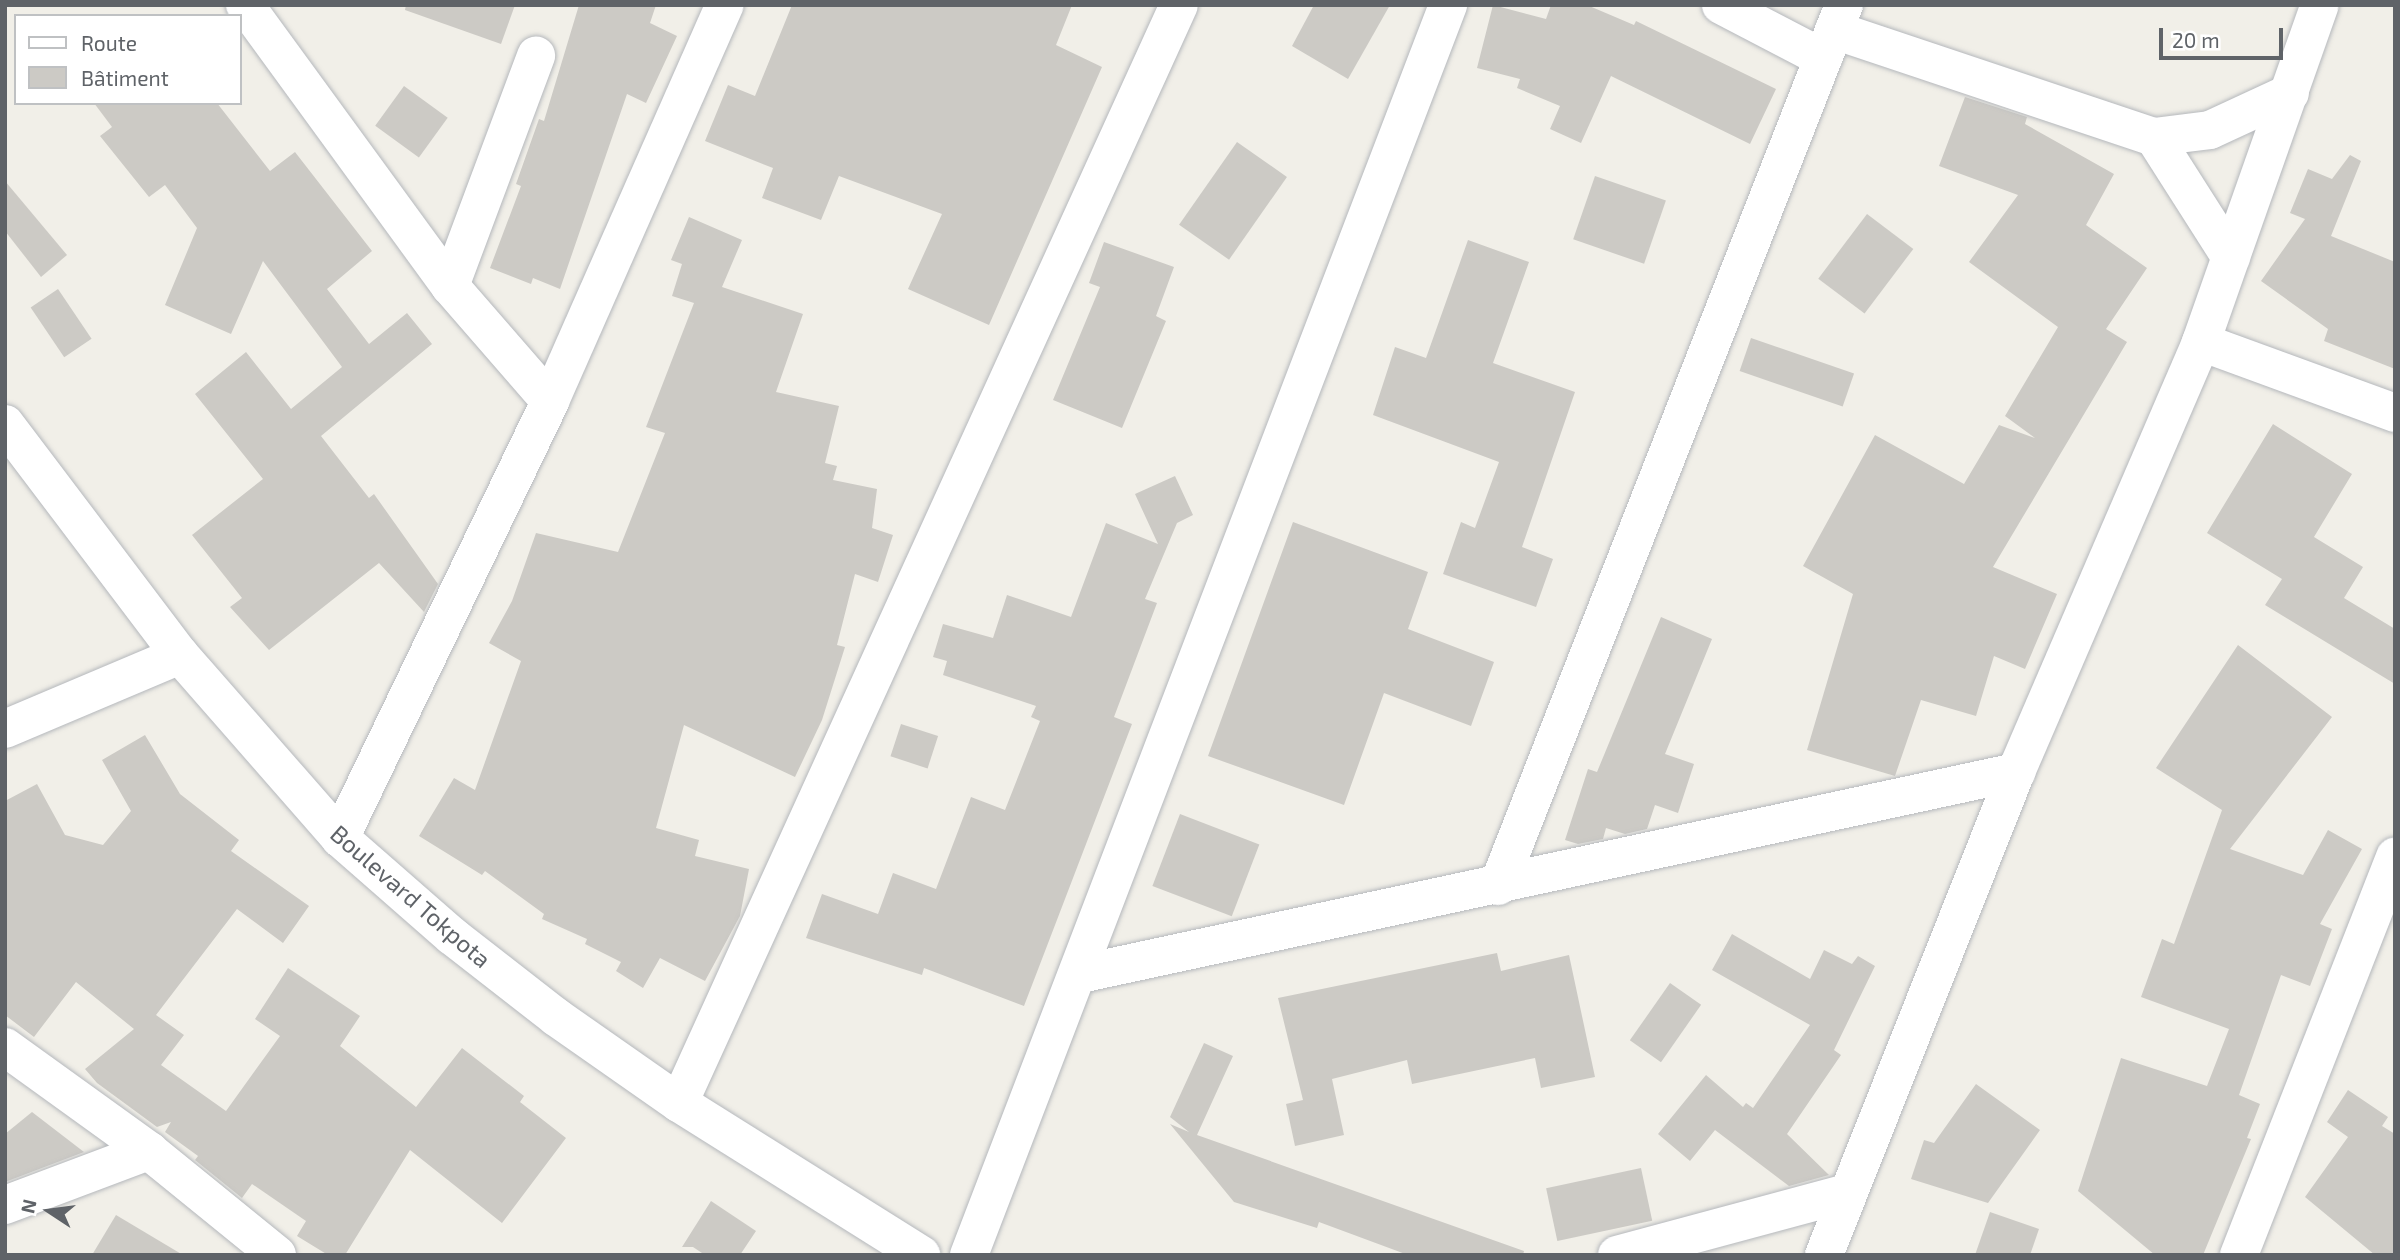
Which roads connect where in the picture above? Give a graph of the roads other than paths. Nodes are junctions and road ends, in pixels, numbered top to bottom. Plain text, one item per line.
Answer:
1 (725, 5) edge
2 (1179, 5) edge
3 (1448, 5) edge
4 (1721, 5) edge
5 (2320, 5) edge
6 (260, 12) edge
7 (1833, 31) edge
8 (536, 57) dead end
9 (2290, 93) junction
10 (2154, 137) junction
11 (2231, 258) junction
12 (450, 286) junction
13 (2201, 342) junction
14 (550, 401) junction
15 (2395, 413) edge
16 (5, 424) edge
17 (180, 655) junction
18 (5, 729) edge
19 (2016, 772) junction
20 (340, 838) junction
21 (2395, 856) edge
22 (1498, 886) junction
23 (1080, 974) junction
24 (5, 1047) edge
25 (679, 1103) junction
26 (149, 1152) junction
27 (1847, 1193) junction
28 (5, 1205) edge
29 (277, 1255) edge
30 (921, 1255) edge
31 (969, 1255) edge
32 (1617, 1255) edge
33 (1824, 1255) edge
34 (2239, 1255) edge

1 - 14 street
2 - 25 street
3 - 23 street
4 - 7 street
5 - 9 street
6 - 12 street
7 - 10 street
7 - 22 street
8 - 12 street
9 - 10 street
9 - 11 street
10 - 11 street
11 - 13 street
12 - 14 street
13 - 15 street
13 - 19 street
14 - 20 street
16 - 17 street, Boulevard Tokpota
17 - 18 street
17 - 20 street, Boulevard Tokpota
19 - 22 street
19 - 27 street
20 - 25 street, Boulevard Tokpota
21 - 34 street
22 - 23 street
23 - 31 street
24 - 26 street
25 - 30 street, Boulevard Tokpota
26 - 28 street
26 - 29 street
27 - 32 street
27 - 33 street

